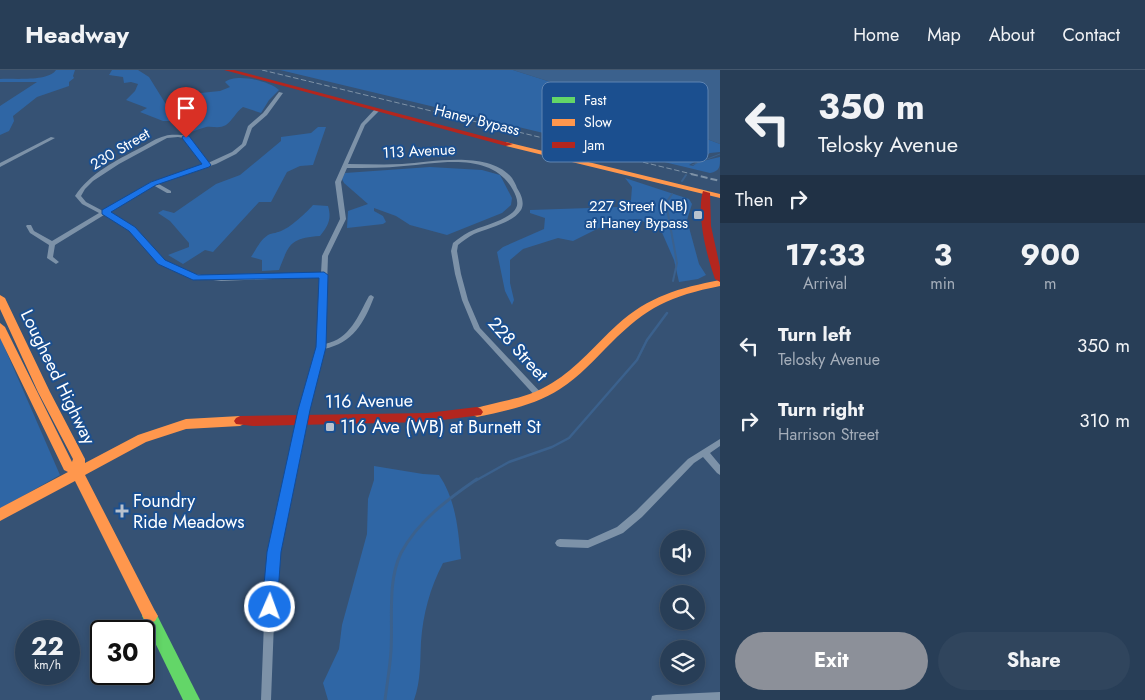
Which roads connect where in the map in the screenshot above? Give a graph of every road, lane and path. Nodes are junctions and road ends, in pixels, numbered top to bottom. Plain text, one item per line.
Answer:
1 (227, 70) edge
2 (261, 79) junction
3 (304, 90) junction
4 (280, 93) junction
5 (373, 113) junction
6 (53, 138) dead end
7 (542, 152) edge
8 (579, 162) edge
9 (0, 165) edge
10 (207, 165) junction
11 (345, 166) junction
12 (493, 167) joint
13 (153, 184) junction
14 (169, 192) dead end
15 (706, 198) junction
16 (720, 198) edge
17 (105, 212) junction
18 (29, 226) dead end
19 (52, 244) junction
20 (53, 260) dead end
21 (324, 275) junction
22 (720, 278) edge
23 (720, 283) edge
24 (371, 297) dead end
25 (0, 298) edge
26 (0, 327) edge
27 (321, 347) junction
28 (540, 396) junction
29 (302, 420) junction
30 (720, 442) edge
31 (704, 452) junction
32 (720, 471) edge
33 (78, 472) junction
34 (0, 515) edge
35 (560, 543) dead end
36 (720, 697) edge
37 (192, 700) edge
38 (266, 700) edge
39 (656, 700) edge

1 - 2 main road, Haney Bypass
2 - 3 main road, Haney Bypass
2 - 4 main road
3 - 4 main road
3 - 5 main road, Haney Bypass
4 - 10 street
5 - 7 main road, Haney Bypass
5 - 11 street
6 - 9 street
8 - 15 main road, Haney Bypass
10 - 13 street
10 - 17 street, 230 Street
11 - 12 street, 113 Avenue
11 - 21 street
12 - 28 street, 228 Street
13 - 14 street
13 - 17 street
15 - 16 main road, Haney Bypass
15 - 22 main road
17 - 19 street
17 - 21 street
18 - 19 street
19 - 20 street
21 - 27 street
23 - 28 main road, 116 Avenue
24 - 27 street
25 - 33 main road, Lougheed Highway
26 - 33 main road, Lougheed Highway
27 - 29 street
28 - 29 main road, 116 Avenue
29 - 33 main road, 116 Avenue
29 - 38 street
30 - 31 street
31 - 32 street
31 - 35 street
33 - 34 main road, 116 Avenue
33 - 37 main road, Lougheed Highway
36 - 39 street

